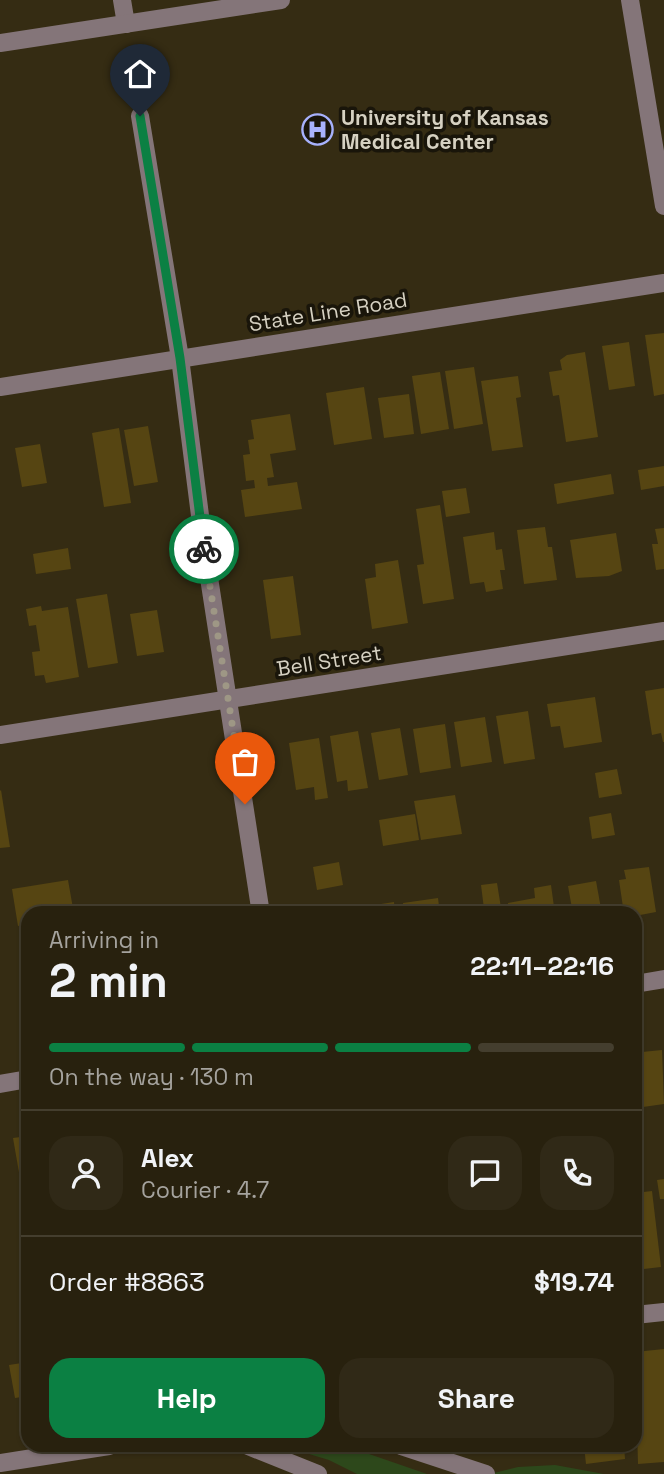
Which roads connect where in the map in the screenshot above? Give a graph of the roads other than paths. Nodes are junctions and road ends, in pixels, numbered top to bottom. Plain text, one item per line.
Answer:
1 (122, 0) edge
2 (281, 0) edge
3 (630, 0) edge
4 (126, 24) junction
5 (0, 44) edge
6 (140, 116) dead end
7 (664, 206) edge
8 (664, 283) edge
9 (180, 358) junction
10 (0, 387) edge
11 (664, 631) edge
12 (229, 700) junction
13 (0, 735) edge
14 (260, 906) edge
15 (664, 979) edge
16 (642, 983) edge
17 (21, 1080) edge
18 (0, 1084) edge
19 (664, 1312) edge
20 (642, 1314) edge
21 (71, 1452) edge
22 (263, 1452) edge
23 (419, 1452) edge
24 (0, 1463) edge
25 (318, 1474) edge
26 (486, 1474) edge

1 - 4 street
2 - 4 street
3 - 7 street
4 - 5 street
6 - 9 street
8 - 9 street, State Line Road
9 - 10 street, State Line Road
9 - 12 street
11 - 12 street, Bell Street
12 - 13 street, Bell Street
12 - 14 street
15 - 16 street
17 - 18 street
19 - 20 street
21 - 24 street
22 - 25 street
23 - 26 street

